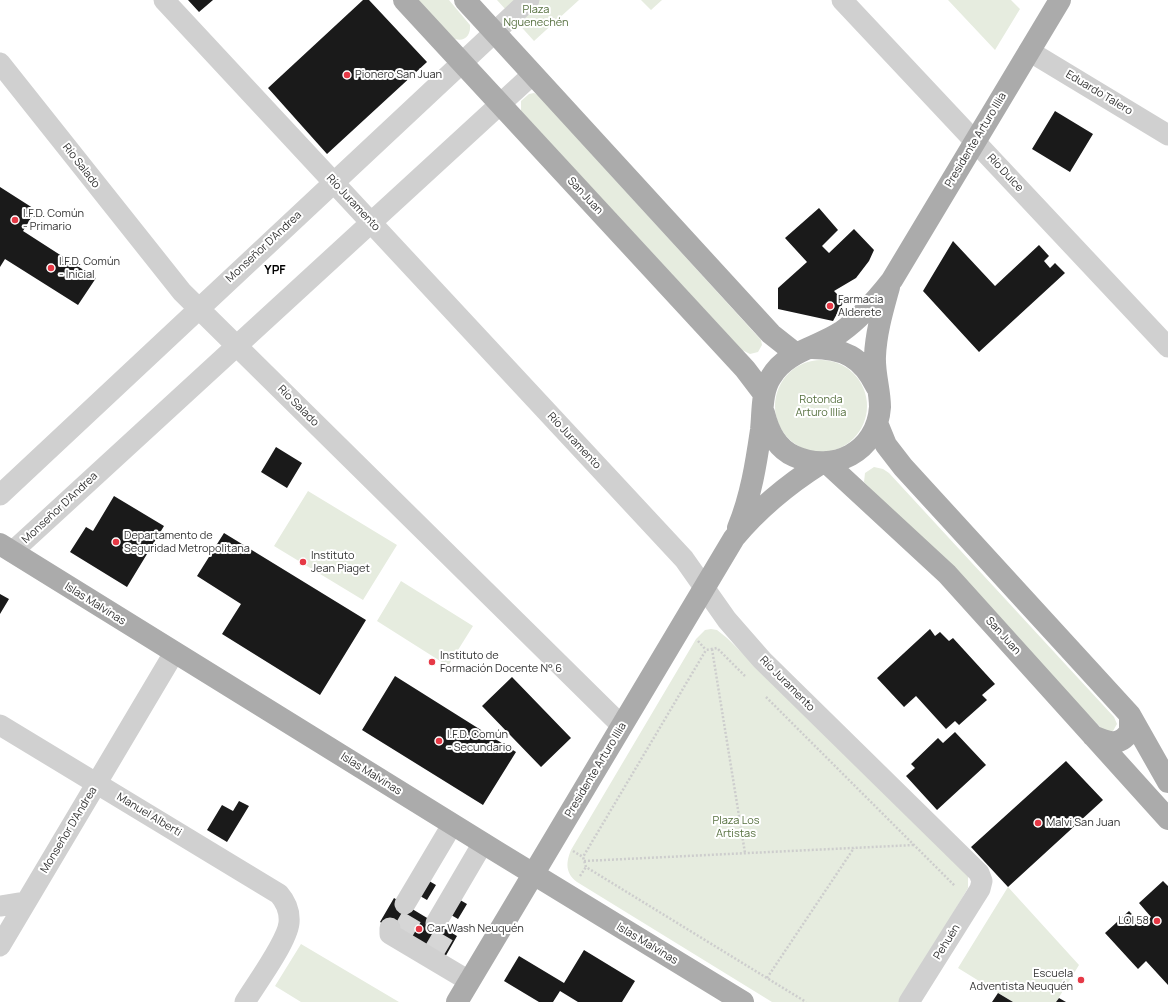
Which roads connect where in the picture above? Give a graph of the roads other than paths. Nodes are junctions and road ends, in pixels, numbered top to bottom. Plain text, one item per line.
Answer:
1 (164, 0) edge
2 (404, 0) edge
3 (465, 0) edge
4 (529, 0) edge
5 (842, 0) edge
6 (1060, 0) edge
7 (494, 32) junction
8 (1029, 51) junction
9 (462, 62) junction
10 (0, 63) edge
11 (533, 74) junction
12 (500, 104) junction
13 (1168, 135) edge
14 (975, 142) junction
15 (334, 182) junction
16 (371, 222) junction
17 (892, 280) junction
18 (199, 308) junction
19 (236, 346) junction
20 (1168, 347) edge
21 (803, 351) junction
22 (877, 389) junction
23 (764, 403) junction
24 (877, 423) junction
25 (824, 464) junction
26 (0, 496) edge
27 (734, 538) junction
28 (6, 548) edge
29 (704, 588) junction
30 (174, 653) junction
31 (1130, 715) junction
32 (0, 726) edge
33 (622, 726) junction
34 (1093, 736) junction
35 (1168, 756) edge
36 (1168, 782) edge
37 (96, 783) junction
38 (1168, 819) edge
39 (457, 828) junction
40 (488, 847) junction
41 (533, 875) junction
42 (982, 881) joint
43 (26, 902) junction
44 (0, 906) edge
45 (410, 908) tunnel mouth
46 (441, 926) tunnel mouth
47 (397, 934) dead end
48 (0, 946) edge
49 (469, 981) junction
50 (245, 1002) edge
51 (456, 1002) edge
52 (743, 1002) edge
53 (909, 1002) edge

1 - 15 street, Río Juramento
2 - 9 main road, San Juan
3 - 7 main road
4 - 7 street, Monseñor D'Andrea
5 - 14 street, Río Dulce
6 - 8 main road, Presidente Arturo Illia
7 - 9 street, Monseñor D'Andrea
7 - 11 main road
8 - 13 street, Eduardo Talero
8 - 14 main road, Presidente Arturo Illia
9 - 12 main road, San Juan
9 - 15 street, Monseñor D'Andrea
10 - 18 street, Río Salado
11 - 12 street, Monseñor D'Andrea
11 - 21 main road
12 - 16 street, Monseñor D'Andrea
12 - 23 main road, San Juan
14 - 17 main road, Presidente Arturo Illia
14 - 20 street, Río Dulce
15 - 16 street, Río Juramento
15 - 18 street, Monseñor D'Andrea
16 - 19 street, Monseñor D'Andrea
16 - 29 street, Río Juramento
17 - 21 main road, Presidente Arturo Illia
17 - 22 main road, Presidente Arturo Illia
18 - 19 street, Río Salado
18 - 26 street, Monseñor D'Andrea
19 - 28 street, Monseñor D'Andrea
19 - 33 street, Río Salado
21 - 22 main road, Presidente Arturo Illia
21 - 23 main road, Presidente Arturo Illia
22 - 24 main road, Presidente Arturo Illia
23 - 25 main road
23 - 27 main road, Presidente Arturo Illia
24 - 25 main road, Presidente Arturo Illia
24 - 31 main road
25 - 27 main road, Presidente Arturo Illia
25 - 34 main road, San Juan
27 - 29 main road, Presidente Arturo Illia
28 - 30 main road, Islas Malvinas
29 - 33 main road, Presidente Arturo Illia
29 - 42 street, Río Juramento
30 - 37 street, Monseñor D'Andrea
30 - 39 main road, Islas Malvinas
31 - 34 main road
31 - 35 main road
31 - 36 main road
32 - 37 street, Manuel Alberti
33 - 41 main road, Presidente Arturo Illia
34 - 38 main road, San Juan
37 - 43 street, Monseñor D'Andrea
37 - 50 street, Manuel Alberti
39 - 40 main road, Islas Malvinas
39 - 45 street
40 - 41 main road, Islas Malvinas
40 - 46 street
41 - 49 main road, Presidente Arturo Illia
41 - 52 main road, Islas Malvinas
42 - 53 street, Pehuén
43 - 44 street
43 - 48 street, Monseñor D'Andrea
47 - 49 street
49 - 51 main road, Presidente Arturo Illia

